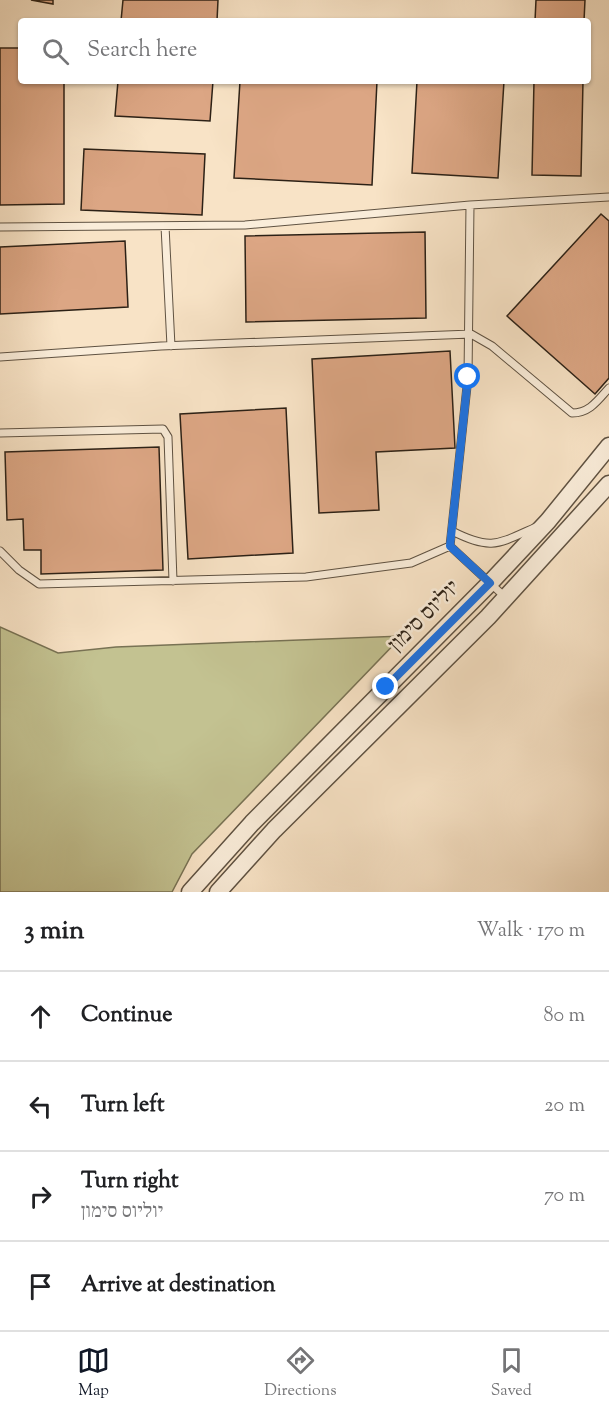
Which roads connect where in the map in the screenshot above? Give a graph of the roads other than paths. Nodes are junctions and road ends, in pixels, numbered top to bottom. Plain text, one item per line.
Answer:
1 (609, 197) edge
2 (470, 205) junction
3 (165, 226) junction
4 (0, 227) edge
5 (471, 334) junction
6 (171, 346) junction
7 (0, 357) edge
8 (609, 388) edge
9 (0, 433) edge
10 (609, 446) edge
11 (609, 483) edge
12 (548, 521) junction
13 (452, 531) junction
14 (450, 546) junction
15 (0, 551) edge
16 (173, 580) junction
17 (490, 583) junction
18 (506, 598) junction
19 (190, 892) edge
20 (218, 892) edge

1 - 2 lane
2 - 3 lane
2 - 5 lane
3 - 4 lane
3 - 6 lane
5 - 6 lane
5 - 8 lane
5 - 13 lane
6 - 7 lane
9 - 16 lane
10 - 12 street, יוליוס סימון
11 - 18 street, יוליוס סימון
12 - 13 lane
12 - 17 street, יוליוס סימון
13 - 14 lane
14 - 16 lane
14 - 17 lane
15 - 16 lane
17 - 18 lane
17 - 19 street, יוליוס סימון
18 - 20 street, יוליוס סימון

